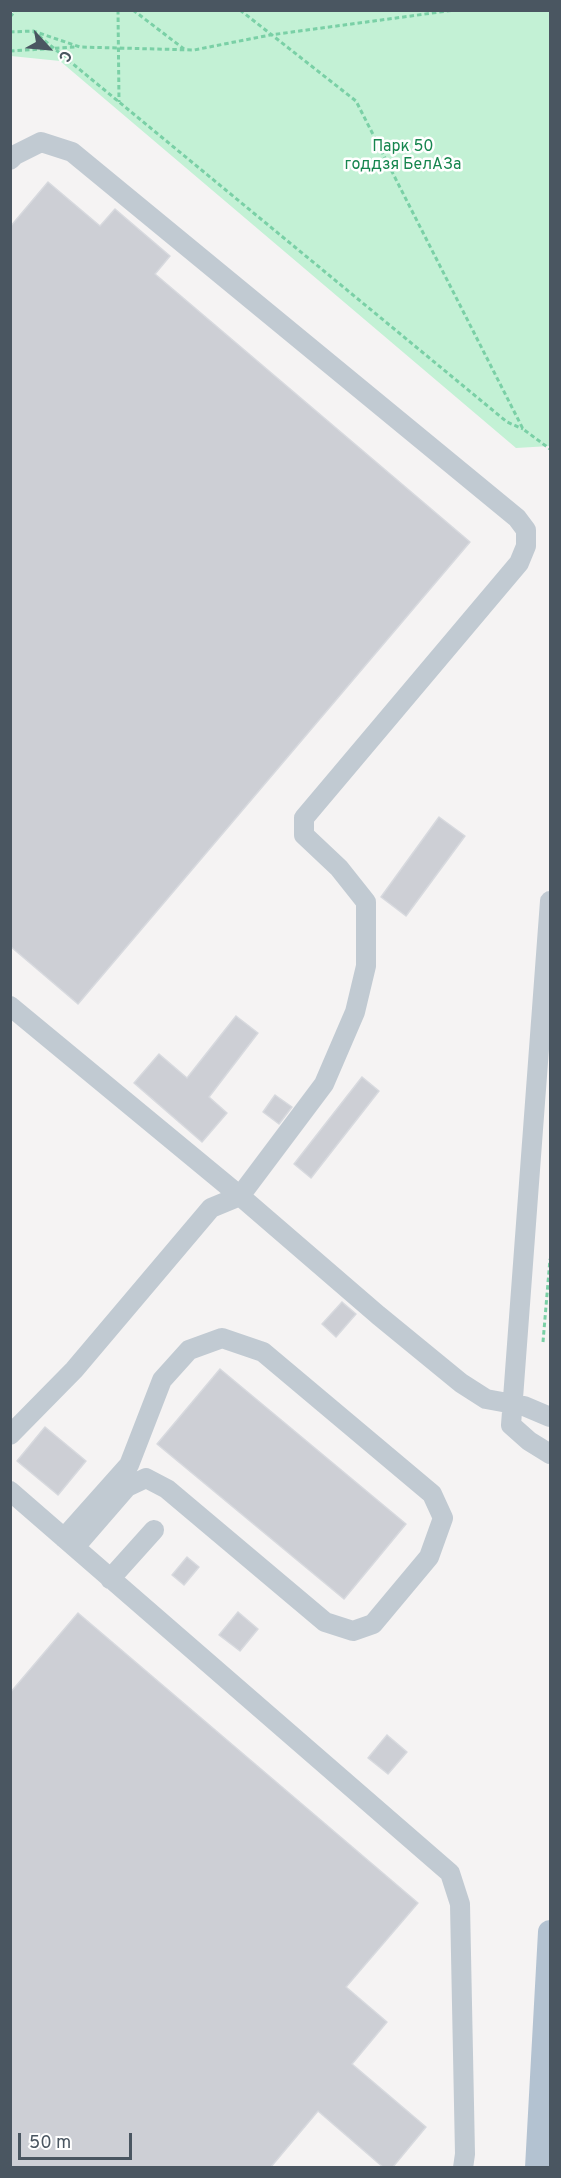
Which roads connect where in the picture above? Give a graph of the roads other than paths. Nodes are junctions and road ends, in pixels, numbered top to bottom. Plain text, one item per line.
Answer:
1 (10, 160) edge
2 (550, 901) edge
3 (10, 1006) edge
4 (240, 1196) junction
5 (512, 1402) junction
6 (550, 1417) edge
7 (10, 1436) edge
8 (550, 1454) edge
9 (10, 1491) edge
10 (154, 1530) dead end
11 (69, 1543) junction
12 (110, 1579) junction
13 (550, 1932) edge
14 (463, 2168) edge
15 (537, 2168) edge

1 - 4 lane
2 - 5 lane
3 - 4 lane
4 - 5 lane
4 - 7 lane
5 - 6 lane
5 - 8 lane
9 - 11 lane
10 - 12 lane
11 - 11 lane
11 - 12 lane
12 - 14 lane
13 - 15 main road

